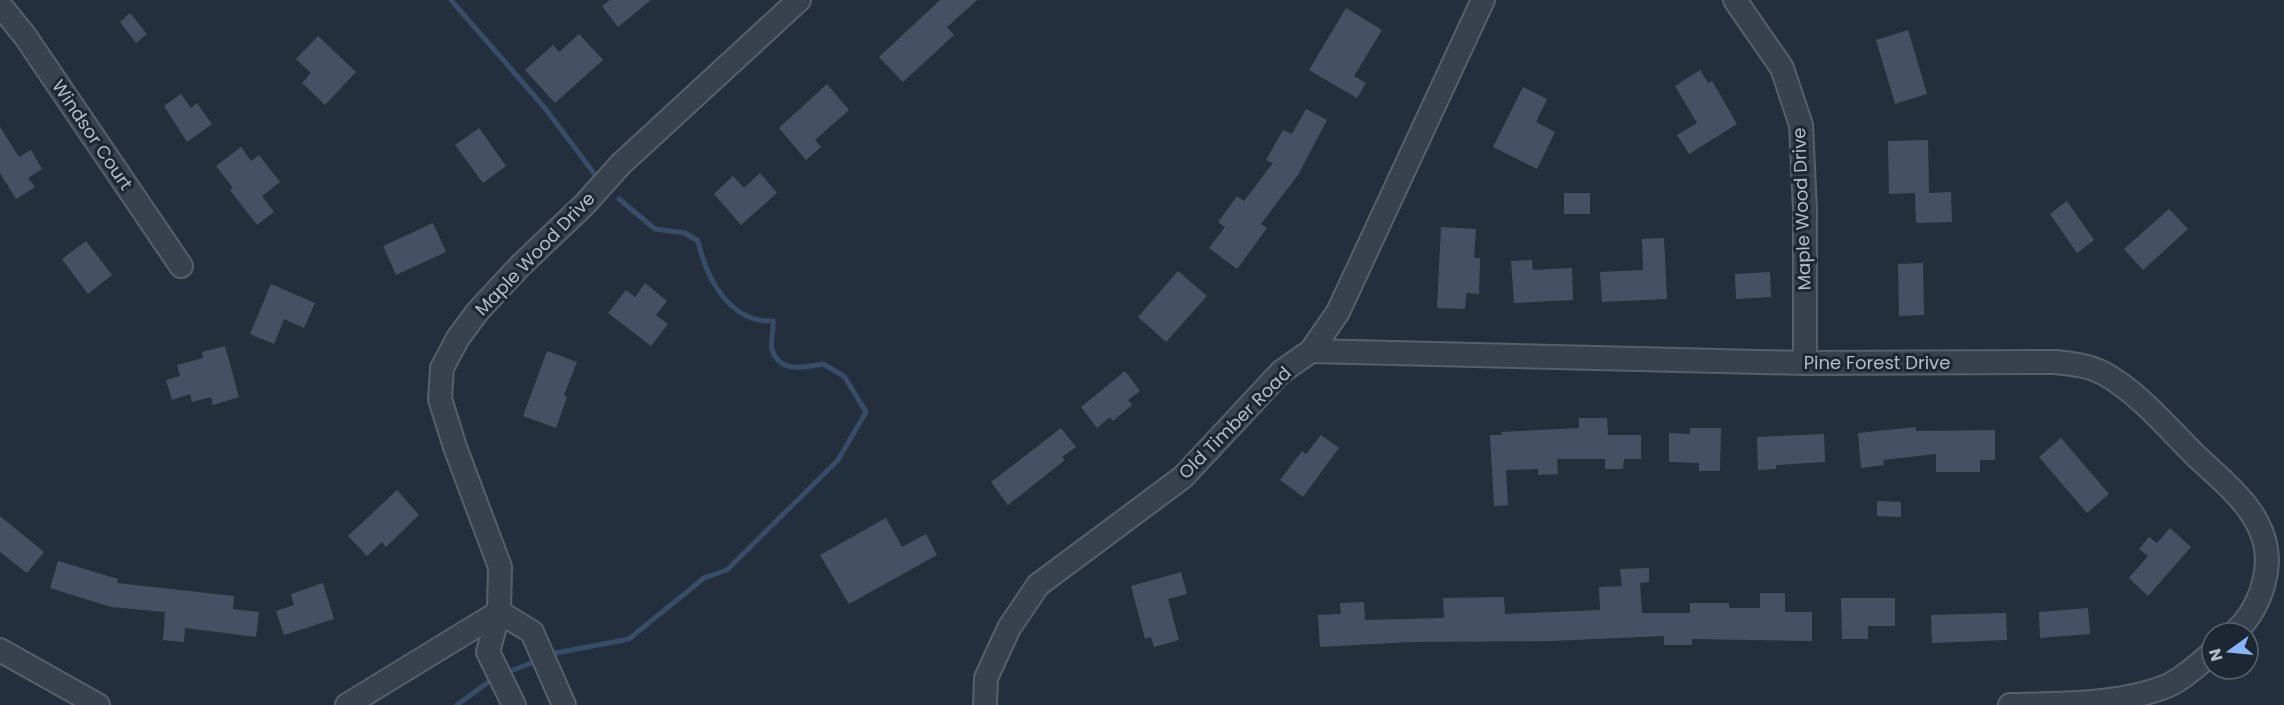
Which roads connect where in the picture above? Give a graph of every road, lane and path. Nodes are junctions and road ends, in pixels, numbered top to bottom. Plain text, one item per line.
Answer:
1 (799, 0) edge
2 (1483, 0) edge
3 (1735, 0) edge
4 (0, 5) edge
5 (182, 266) dead end
6 (1311, 351) junction
7 (1805, 363) junction
8 (499, 612) junction
9 (2248, 621) edge
10 (0, 650) edge
11 (2200, 662) edge
12 (98, 705) edge
13 (347, 705) edge
14 (514, 705) edge
15 (564, 705) edge
16 (985, 705) edge
17 (2010, 705) edge

1 - 8 street, Maple Wood Drive
2 - 6 street, Old Timber Road
3 - 7 street, Maple Wood Drive
4 - 5 street, Windsor Court
6 - 7 street, Pine Forest Drive
6 - 16 street, Old Timber Road
7 - 9 street, Pine Forest Drive
8 - 13 street
8 - 14 street, Maple Wood Drive
8 - 15 street
10 - 12 street
11 - 17 street

